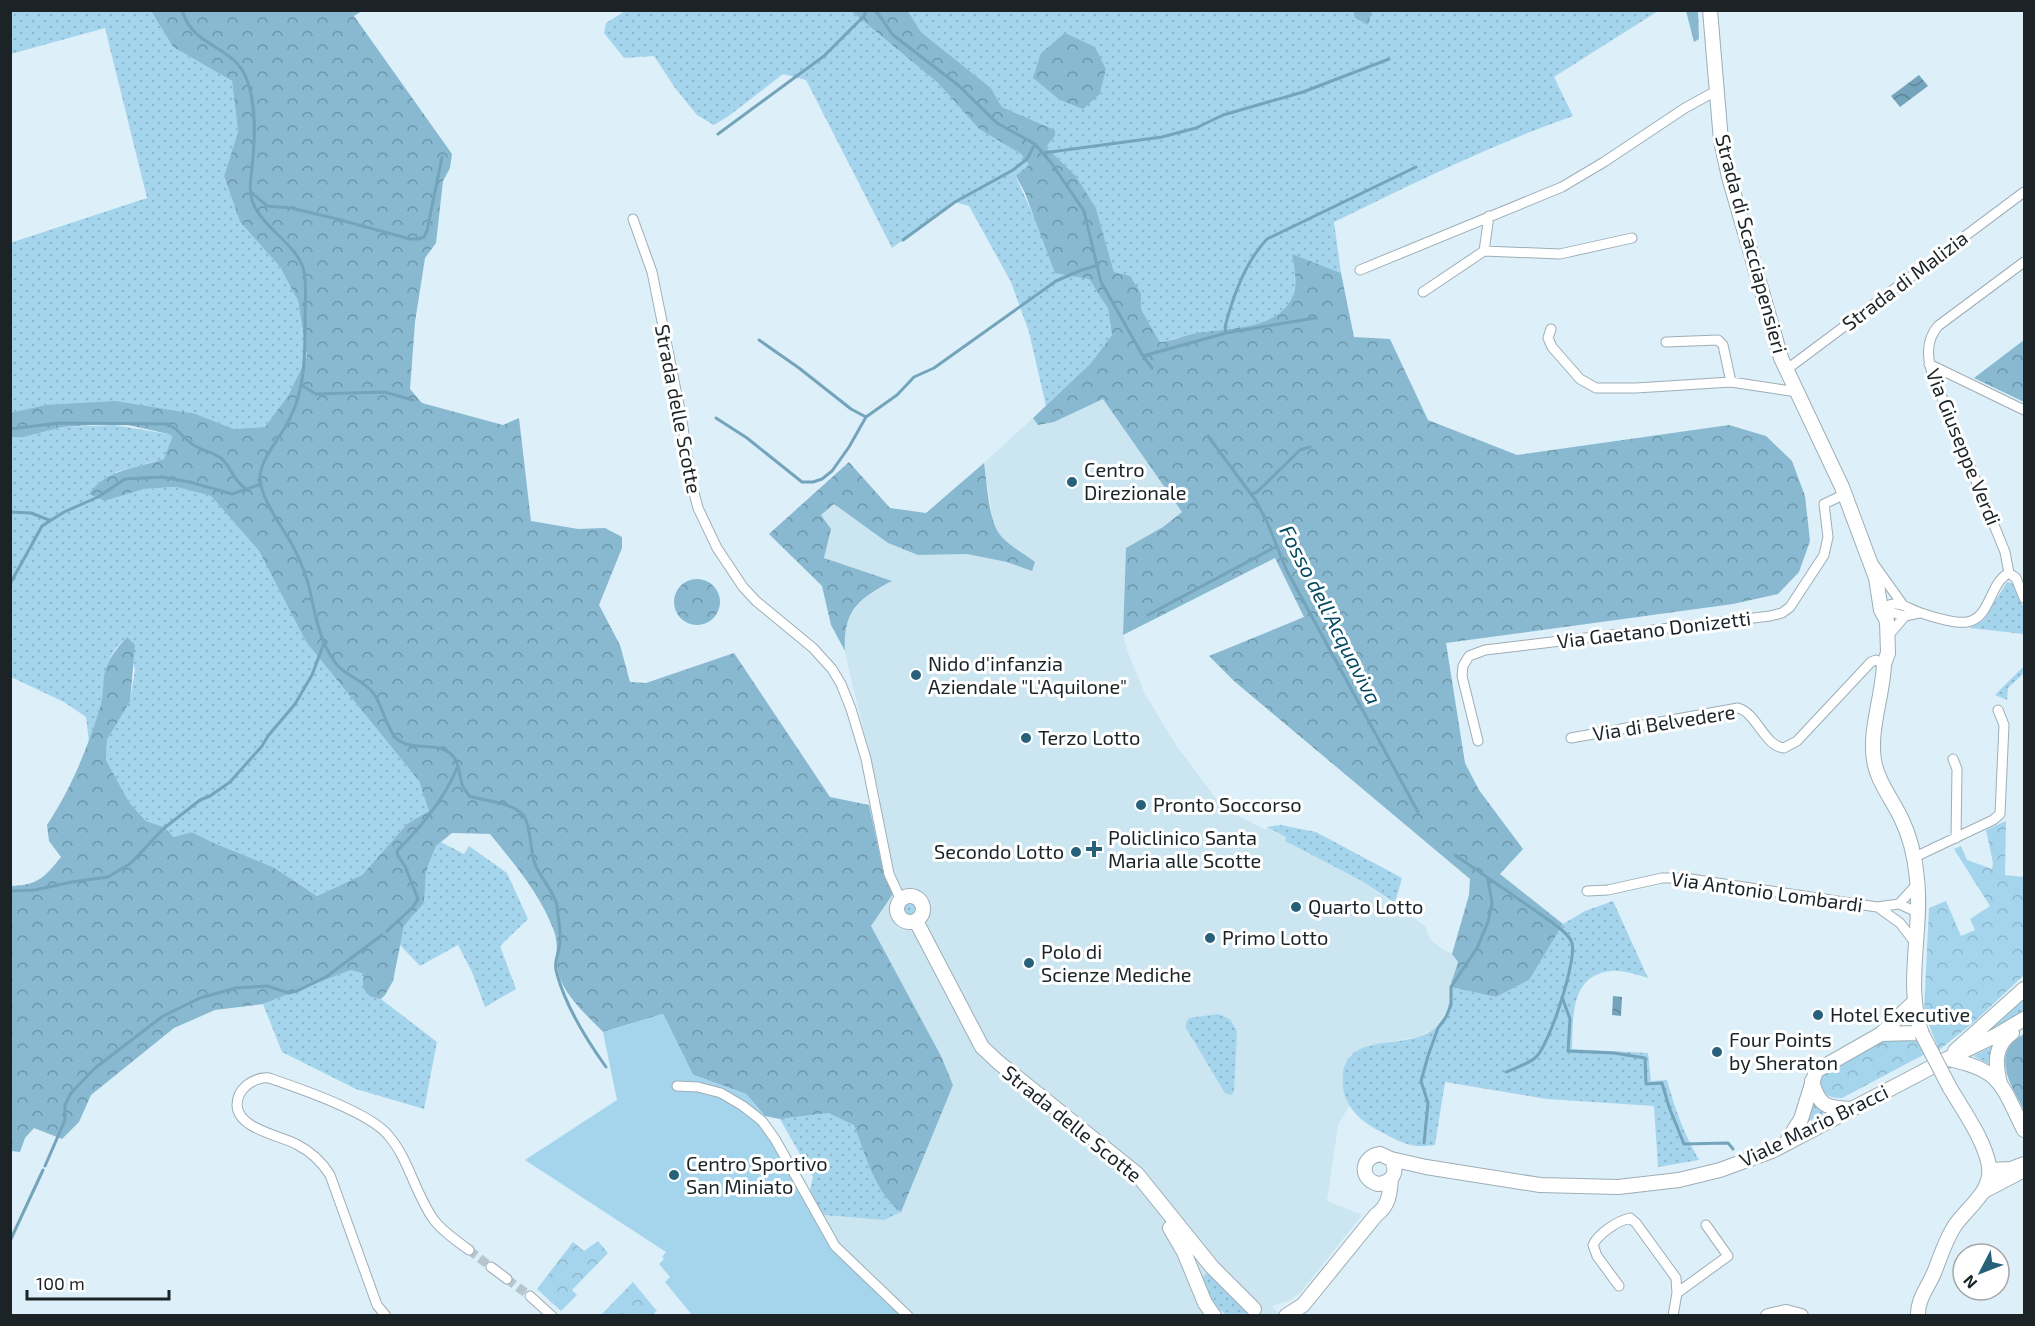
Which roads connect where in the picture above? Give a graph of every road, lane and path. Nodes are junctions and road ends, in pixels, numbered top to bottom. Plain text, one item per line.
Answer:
1 (1710, 10) edge
2 (1716, 90) junction
3 (2025, 192) edge
4 (1490, 216) junction
5 (633, 219) dead end
6 (1632, 238) dead end
7 (1484, 251) junction
8 (2025, 262) edge
9 (1360, 270) dead end
10 (1423, 292) dead end
11 (1551, 329) dead end
12 (1666, 342) dead end
13 (1929, 364) junction
14 (1786, 370) junction
15 (1731, 382) junction
16 (1797, 392) junction
17 (2025, 410) edge
18 (1845, 494) junction
19 (1869, 559) junction
20 (2009, 573) junction
21 (2025, 598) edge
22 (1903, 605) junction
23 (1881, 610) junction
24 (1920, 613) junction
25 (1905, 616) junction
26 (1888, 636) junction
27 (1884, 664) junction
28 (1998, 710) dead end
29 (1571, 738) dead end
30 (1478, 741) dead end
31 (1953, 759) dead end
32 (1956, 838) junction
33 (1915, 857) junction
34 (1918, 883) junction
35 (1587, 891) dead end
36 (901, 900) junction
37 (1899, 904) junction
38 (1876, 907) junction
39 (1919, 913) junction
40 (916, 921) junction
41 (1900, 923) junction
42 (1917, 945) junction
43 (2025, 989) edge
44 (1914, 1002) junction
45 (2025, 1019) edge
46 (2025, 1024) edge
47 (1881, 1034) junction
48 (1922, 1034) junction
49 (1947, 1059) junction
50 (1812, 1081) junction
51 (2001, 1085) junction
52 (677, 1086) dead end
53 (1855, 1109) junction
54 (2025, 1130) edge
55 (1785, 1145) junction
56 (1391, 1159) junction
57 (2025, 1164) edge
58 (1426, 1167) junction
59 (1989, 1170) junction
60 (2025, 1170) edge
61 (1393, 1177) junction
62 (1373, 1183) junction
63 (1984, 1191) junction
64 (1153, 1192) junction
65 (1376, 1215) junction
66 (1706, 1225) dead end
67 (469, 1250) tunnel mouth
68 (1203, 1257) junction
69 (491, 1267) tunnel mouth
70 (1194, 1274) junction
71 (507, 1279) tunnel mouth
72 (1619, 1286) dead end
73 (1677, 1293) junction
74 (530, 1296) tunnel mouth
75 (1254, 1309) dead end
76 (1921, 1313) edge
77 (1289, 1314) edge
78 (387, 1316) edge
79 (552, 1316) edge
80 (908, 1316) edge
81 (1214, 1316) edge
82 (1673, 1316) edge
83 (1768, 1316) edge
84 (1801, 1316) edge

1 - 2 street, Strada di Scacciapensieri
2 - 4 street
2 - 14 street, Strada di Scacciapensieri
3 - 14 street, Strada di Malizia
4 - 7 street
4 - 9 street
5 - 36 street, Strada delle Scotte
6 - 7 street
7 - 10 street
8 - 13 street, Via Giuseppe Verdi
11 - 15 street
12 - 15 street
13 - 17 street
13 - 20 street, Via Giuseppe Verdi
14 - 16 street, Strada di Scacciapensieri
15 - 16 street
16 - 18 street, Strada di Scacciapensieri
18 - 19 street, Strada di Scacciapensieri
18 - 30 street, Via Gaetano Donizetti
19 - 22 street
19 - 23 street, Strada di Scacciapensieri
20 - 21 street, Via Giuseppe Verdi
20 - 24 street
22 - 23 street
22 - 24 street
23 - 25 street
23 - 26 street
23 - 27 street
24 - 25 street
25 - 26 street
26 - 27 street
27 - 29 street, Via di Belvedere
27 - 33 street
28 - 32 street
31 - 32 street
32 - 33 street
33 - 34 street
34 - 37 street
34 - 39 street
35 - 38 street, Via Antonio Lombardi
36 - 40 street, Strada delle Scotte
36 - 40 street, Strada delle Scotte
37 - 38 street, Via Antonio Lombardi
37 - 39 street
38 - 41 street, Via Antonio Lombardi
39 - 41 street
39 - 42 street
40 - 64 street, Strada delle Scotte
41 - 42 street, Via Antonio Lombardi
42 - 44 street
43 - 49 street, Viale Mario Bracci
44 - 47 street
44 - 48 street
45 - 49 street, Viale Mario Bracci
46 - 51 street
47 - 48 street
47 - 50 street
48 - 59 street, bridge
49 - 51 street
49 - 53 street, Viale Mario Bracci
50 - 53 street
50 - 55 street
51 - 54 street
52 - 80 street
53 - 55 street, Viale Mario Bracci
55 - 58 street, Viale Mario Bracci
56 - 58 street, Viale Mario Bracci
56 - 61 street
56 - 62 street, Viale Mario Bracci
57 - 59 street
58 - 61 street, Viale Mario Bracci
59 - 63 street
60 - 63 street
61 - 62 street, Viale Mario Bracci
61 - 65 street
62 - 65 street
63 - 76 street
64 - 68 street, Strada delle Scotte
64 - 70 street
65 - 77 street
66 - 73 street
67 - 78 street
68 - 70 street
68 - 75 street, Strada delle Scotte
69 - 71 street
70 - 81 street
72 - 73 street
73 - 82 street
74 - 79 street
83 - 84 street

